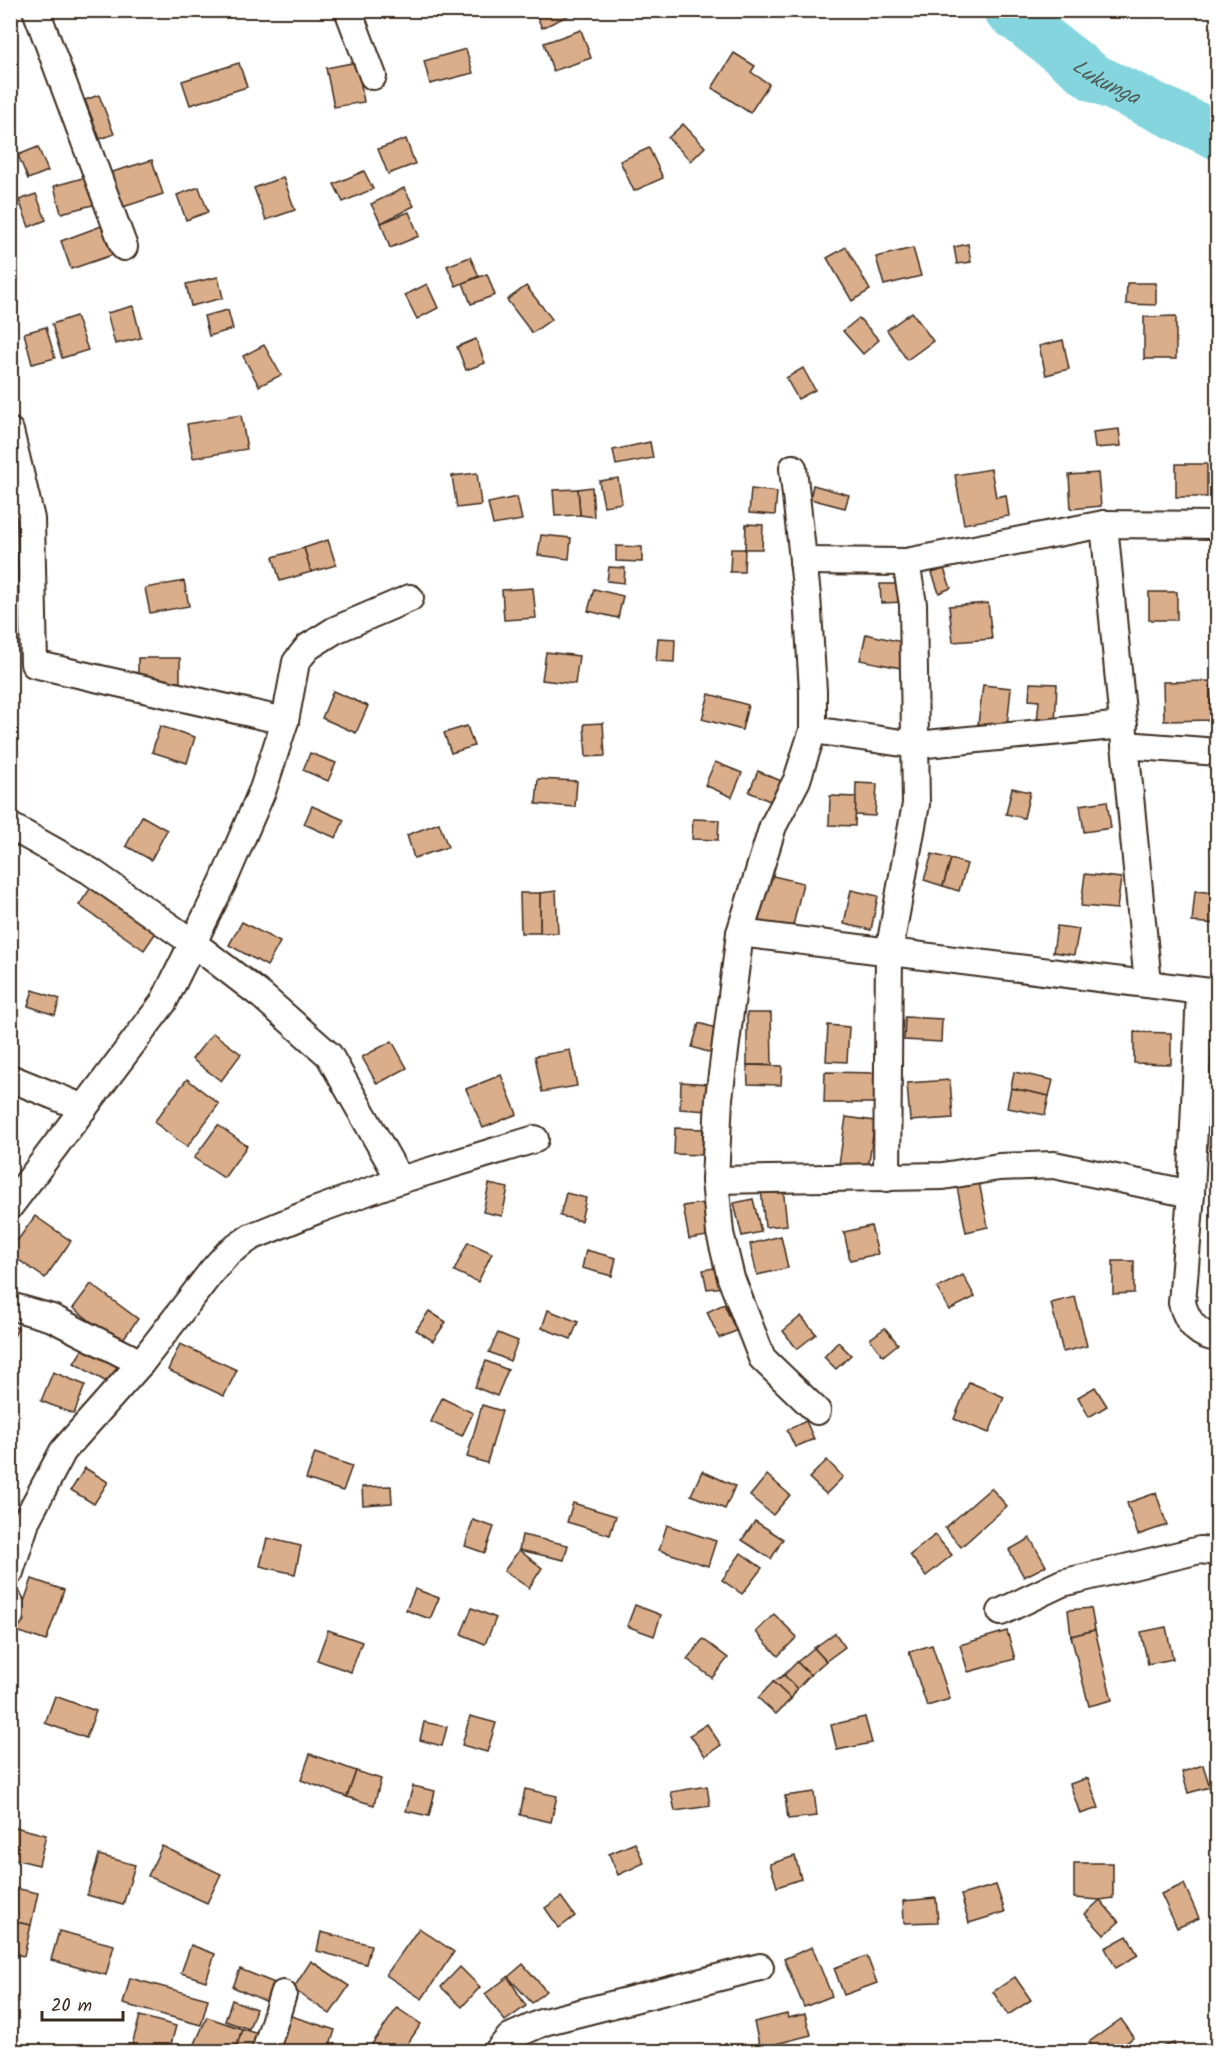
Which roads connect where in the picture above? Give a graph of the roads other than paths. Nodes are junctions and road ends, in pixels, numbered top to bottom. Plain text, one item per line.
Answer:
1 (36, 10) edge
2 (348, 10) edge
3 (373, 76) dead end
4 (124, 246) dead end
5 (10, 431) edge
6 (793, 468) dead end
7 (21, 523) edge
8 (1104, 525) junction
9 (1218, 525) edge
10 (803, 561) junction
11 (906, 561) junction
12 (410, 598) dead end
13 (285, 721) junction
14 (813, 729) junction
15 (1124, 735) junction
16 (916, 746) junction
17 (1218, 752) edge
18 (10, 826) edge
19 (740, 933) junction
20 (193, 943) junction
21 (889, 952) junction
22 (1148, 984) junction
23 (1209, 992) edge
24 (10, 1078) edge
25 (84, 1108) junction
26 (535, 1140) dead end
27 (887, 1178) junction
28 (716, 1179) junction
29 (400, 1180) junction
30 (1191, 1194) junction
31 (10, 1206) edge
32 (10, 1306) edge
33 (1218, 1338) edge
34 (141, 1363) junction
35 (817, 1411) dead end
36 (1218, 1552) edge
37 (10, 1572) edge
38 (10, 1603) edge
39 (1001, 1612) dead end
40 (10, 1616) edge
41 (760, 1966) dead end
42 (284, 1994) dead end
43 (265, 2052) edge
44 (497, 2052) edge

1 - 4 street
2 - 3 street
5 - 7 street
6 - 10 street
7 - 13 street
8 - 9 street
8 - 11 street
8 - 15 street
10 - 11 street
10 - 14 street
11 - 16 street
12 - 13 street
13 - 20 street
14 - 16 street
14 - 19 street
15 - 16 street
15 - 17 street
15 - 22 street
16 - 21 street
18 - 20 street
19 - 21 street
19 - 28 street
20 - 25 street
20 - 29 street
21 - 22 street
21 - 27 street
22 - 23 street
23 - 30 street
24 - 25 street
25 - 31 street
26 - 29 street
27 - 28 street
27 - 30 street
28 - 35 street
29 - 34 street
30 - 33 street
32 - 34 street
34 - 37 street
36 - 39 street
38 - 40 street
41 - 44 street
42 - 43 street

